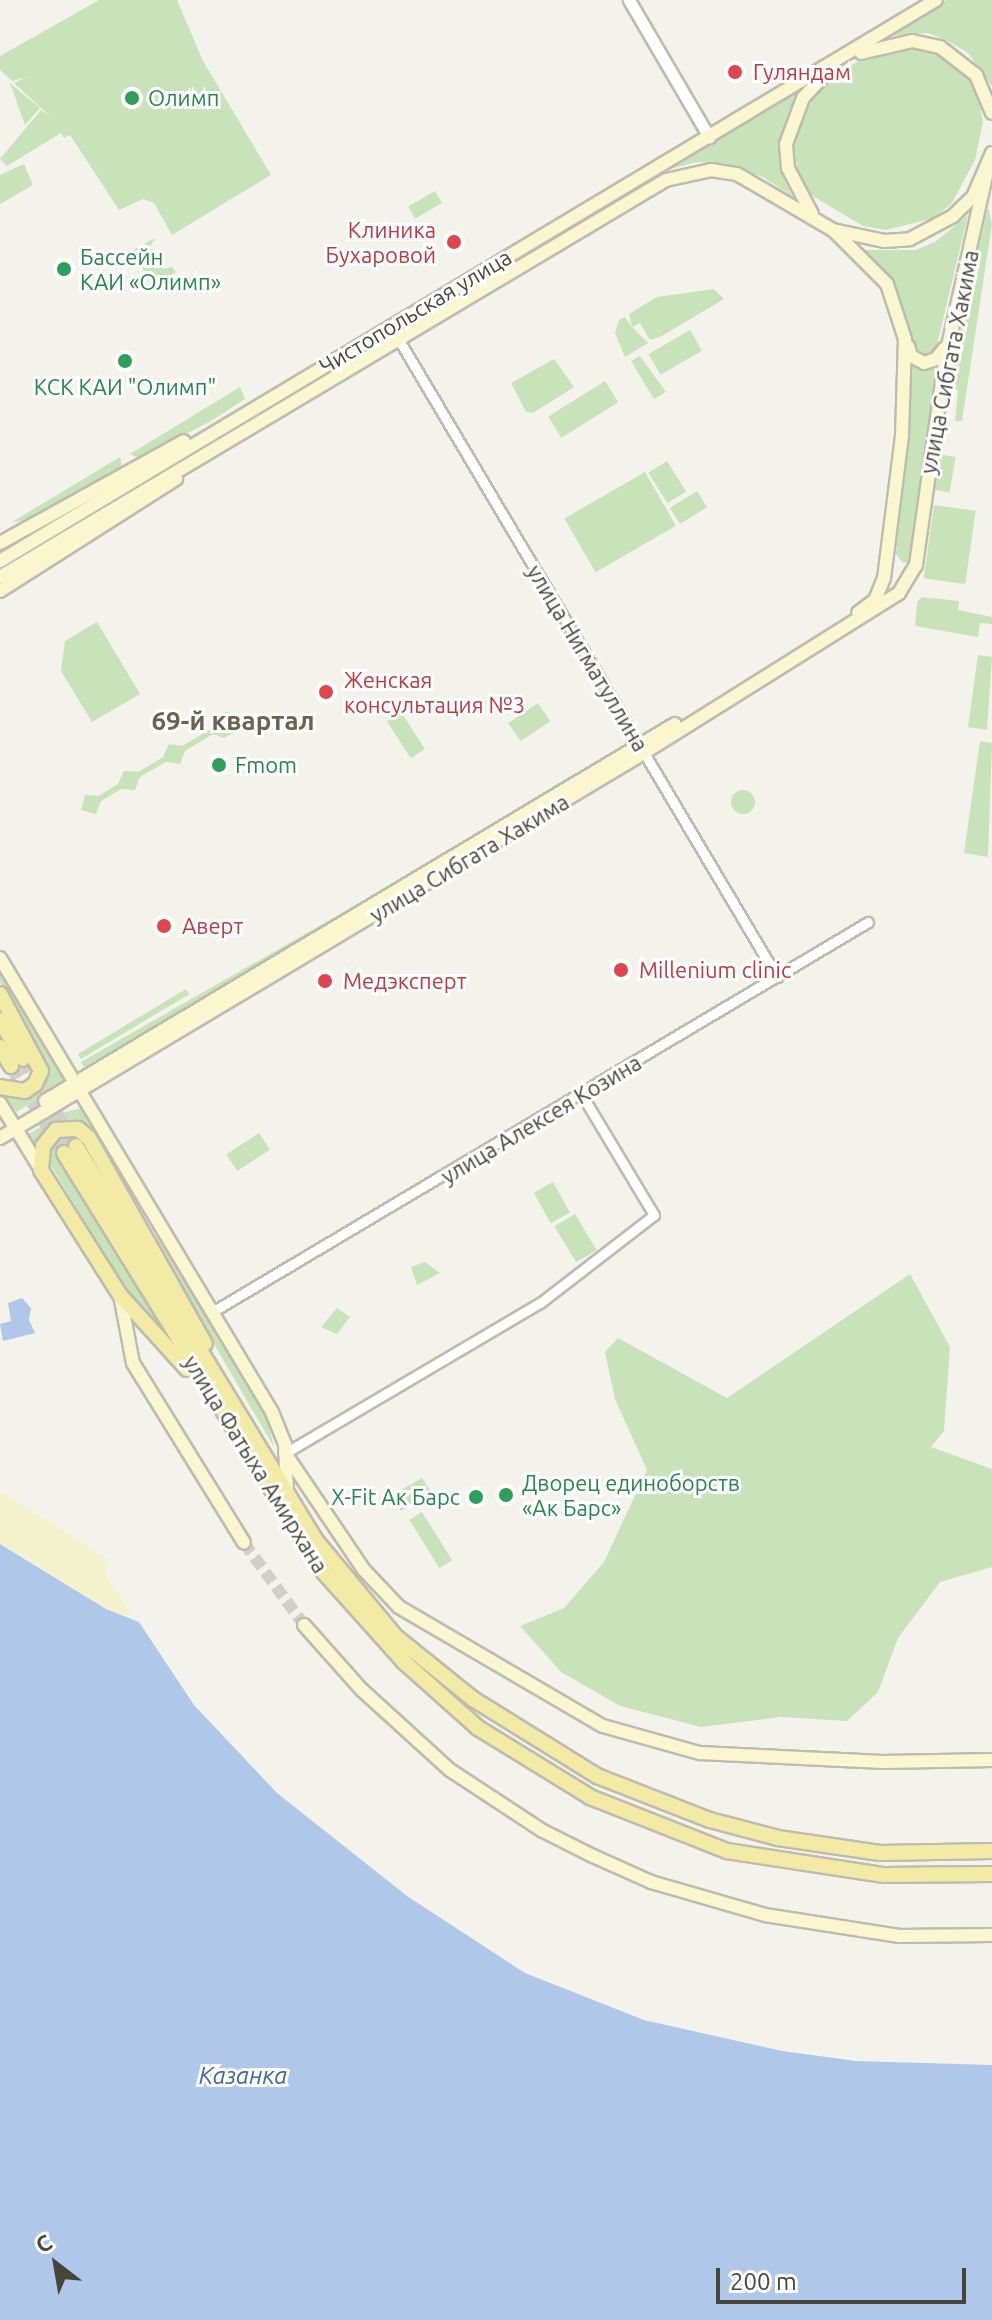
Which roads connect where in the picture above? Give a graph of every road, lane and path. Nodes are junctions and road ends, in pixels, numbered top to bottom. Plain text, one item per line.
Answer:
1 (629, 0) edge
2 (936, 0) edge
3 (850, 56) junction
4 (833, 66) junction
5 (992, 113) edge
6 (709, 137) junction
7 (992, 153) edge
8 (988, 167) junction
9 (813, 216) junction
10 (833, 230) junction
11 (951, 335) junction
12 (905, 339) junction
13 (399, 340) junction
14 (228, 423) junction
15 (184, 467) junction
16 (0, 543) edge
17 (889, 546) junction
18 (917, 557) junction
19 (0, 561) edge
20 (0, 577) edge
21 (0, 591) edge
22 (642, 749) junction
23 (868, 922) dead end
24 (0, 958) edge
25 (777, 977) junction
26 (0, 994) edge
27 (0, 1020) edge
28 (0, 1047) edge
29 (0, 1087) edge
30 (78, 1087) junction
31 (582, 1095) junction
32 (0, 1103) edge
33 (9, 1126) edge
34 (0, 1138) edge
35 (41, 1170) junction
36 (133, 1216) junction
37 (161, 1232) junction
38 (120, 1295) junction
39 (212, 1312) junction
40 (211, 1396) junction
41 (238, 1414) junction
42 (285, 1453) junction
43 (287, 1498) junction
44 (244, 1543) tunnel mouth
45 (304, 1625) tunnel mouth
46 (992, 1760) edge
47 (992, 1851) edge
48 (992, 1874) edge
49 (992, 1935) edge

1 - 6 street
2 - 3 main road, Чистопольская улица
3 - 4 main road, Чистопольская улица
3 - 5 main road, Чистопольская улица
4 - 6 main road, Чистопольская улица
4 - 9 main road, Чистопольская улица
6 - 14 main road, Чистопольская улица
7 - 8 main road, Чистопольская улица
8 - 10 main road, Чистопольская улица
8 - 11 main road, улица Сибгата Хакима
9 - 10 main road, Чистопольская улица
9 - 13 main road, Чистопольская улица
10 - 12 main road, улица Сибгата Хакима
11 - 12 main road
11 - 18 main road, улица Сибгата Хакима
12 - 17 main road, улица Сибгата Хакима
13 - 15 main road, Чистопольская улица
13 - 22 street, улица Нигматуллина
14 - 16 main road
14 - 19 main road, Чистопольская улица
15 - 20 main road, Чистопольская улица
15 - 21 main road
17 - 18 main road
17 - 22 main road, улица Сибгата Хакима
18 - 22 main road, улица Сибгата Хакима
22 - 25 street, улица Нигматуллина
22 - 30 main road, улица Сибгата Хакима
23 - 25 street, улица Алексея Козина
24 - 30 main road
25 - 31 street, улица Алексея Козина
26 - 29 main road
27 - 28 main road
30 - 33 main road, улица Сибгата Хакима
30 - 37 main road
31 - 39 street, улица Алексея Козина
31 - 42 street
32 - 33 main road
33 - 34 main road, улица Сибгата Хакима
33 - 35 main road
35 - 36 main road
35 - 38 main road
36 - 37 main road
36 - 41 main road
37 - 39 main road
38 - 40 main road
38 - 44 main road
39 - 42 main road
40 - 41 main road, улица Фатыха Амирхана
40 - 48 main road, улица Фатыха Амирхана
41 - 43 main road, улица Фатыха Амирхана
42 - 43 main road
42 - 46 main road
43 - 47 main road, улица Фатыха Амирхана
45 - 49 main road

